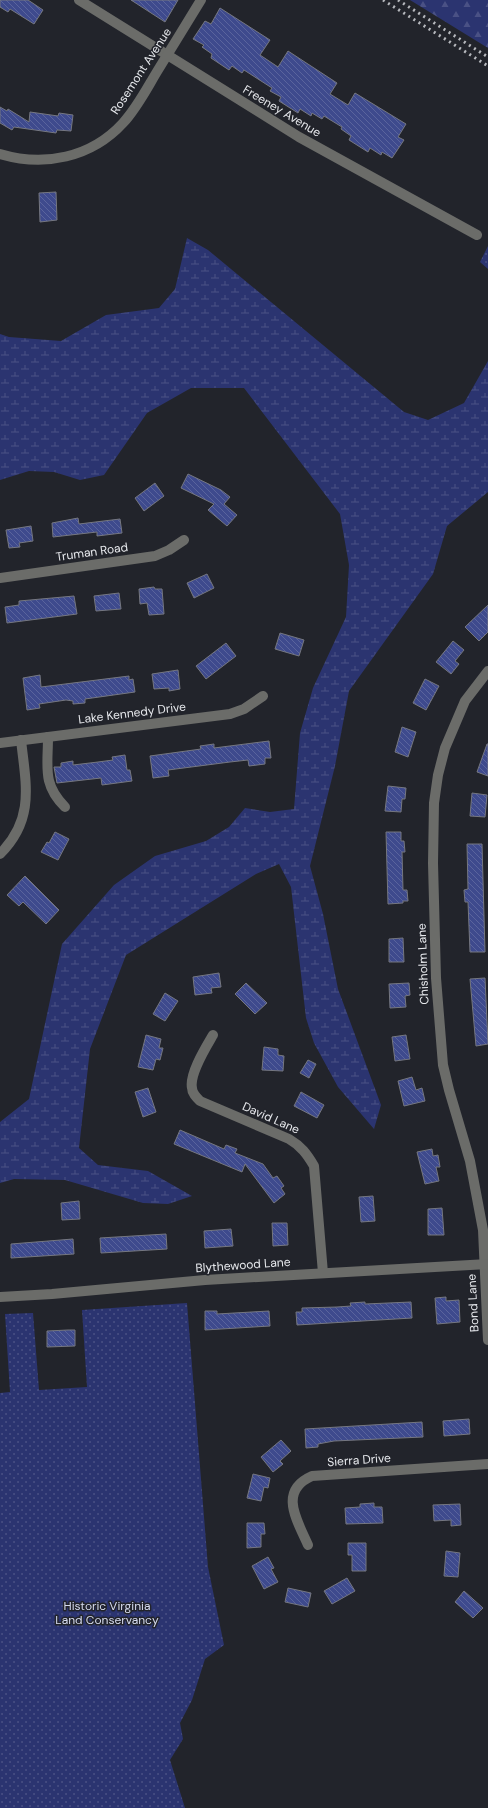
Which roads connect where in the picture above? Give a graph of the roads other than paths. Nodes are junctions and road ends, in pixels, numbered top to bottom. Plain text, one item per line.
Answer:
1 (79, 0) edge
2 (201, 0) edge
3 (167, 55) junction
4 (0, 154) edge
5 (477, 235) dead end
6 (184, 540) dead end
7 (0, 578) edge
8 (488, 670) edge
9 (263, 696) dead end
10 (48, 737) junction
11 (21, 740) junction
12 (0, 743) edge
13 (65, 807) dead end
14 (0, 854) edge
15 (213, 1035) dead end
16 (486, 1264) edge
17 (324, 1273) junction
18 (0, 1297) edge
19 (488, 1340) edge
20 (488, 1464) edge
21 (308, 1545) dead end

1 - 3 street, Freeney Avenue
2 - 3 street, Rosemont Avenue
3 - 4 street, Rosemont Avenue
3 - 5 street, Freeney Avenue
6 - 7 street, Truman Road
8 - 16 street, Chisholm Lane
9 - 10 street, Lake Kennedy Drive
10 - 11 street, Lake Kennedy Drive
10 - 13 street
11 - 12 street, Lake Kennedy Drive
11 - 14 street
15 - 17 street, David Lane
16 - 17 street, Blythewood Lane
16 - 19 street, Bond Lane
17 - 18 street, Blythewood Lane
20 - 21 street, Sierra Drive

